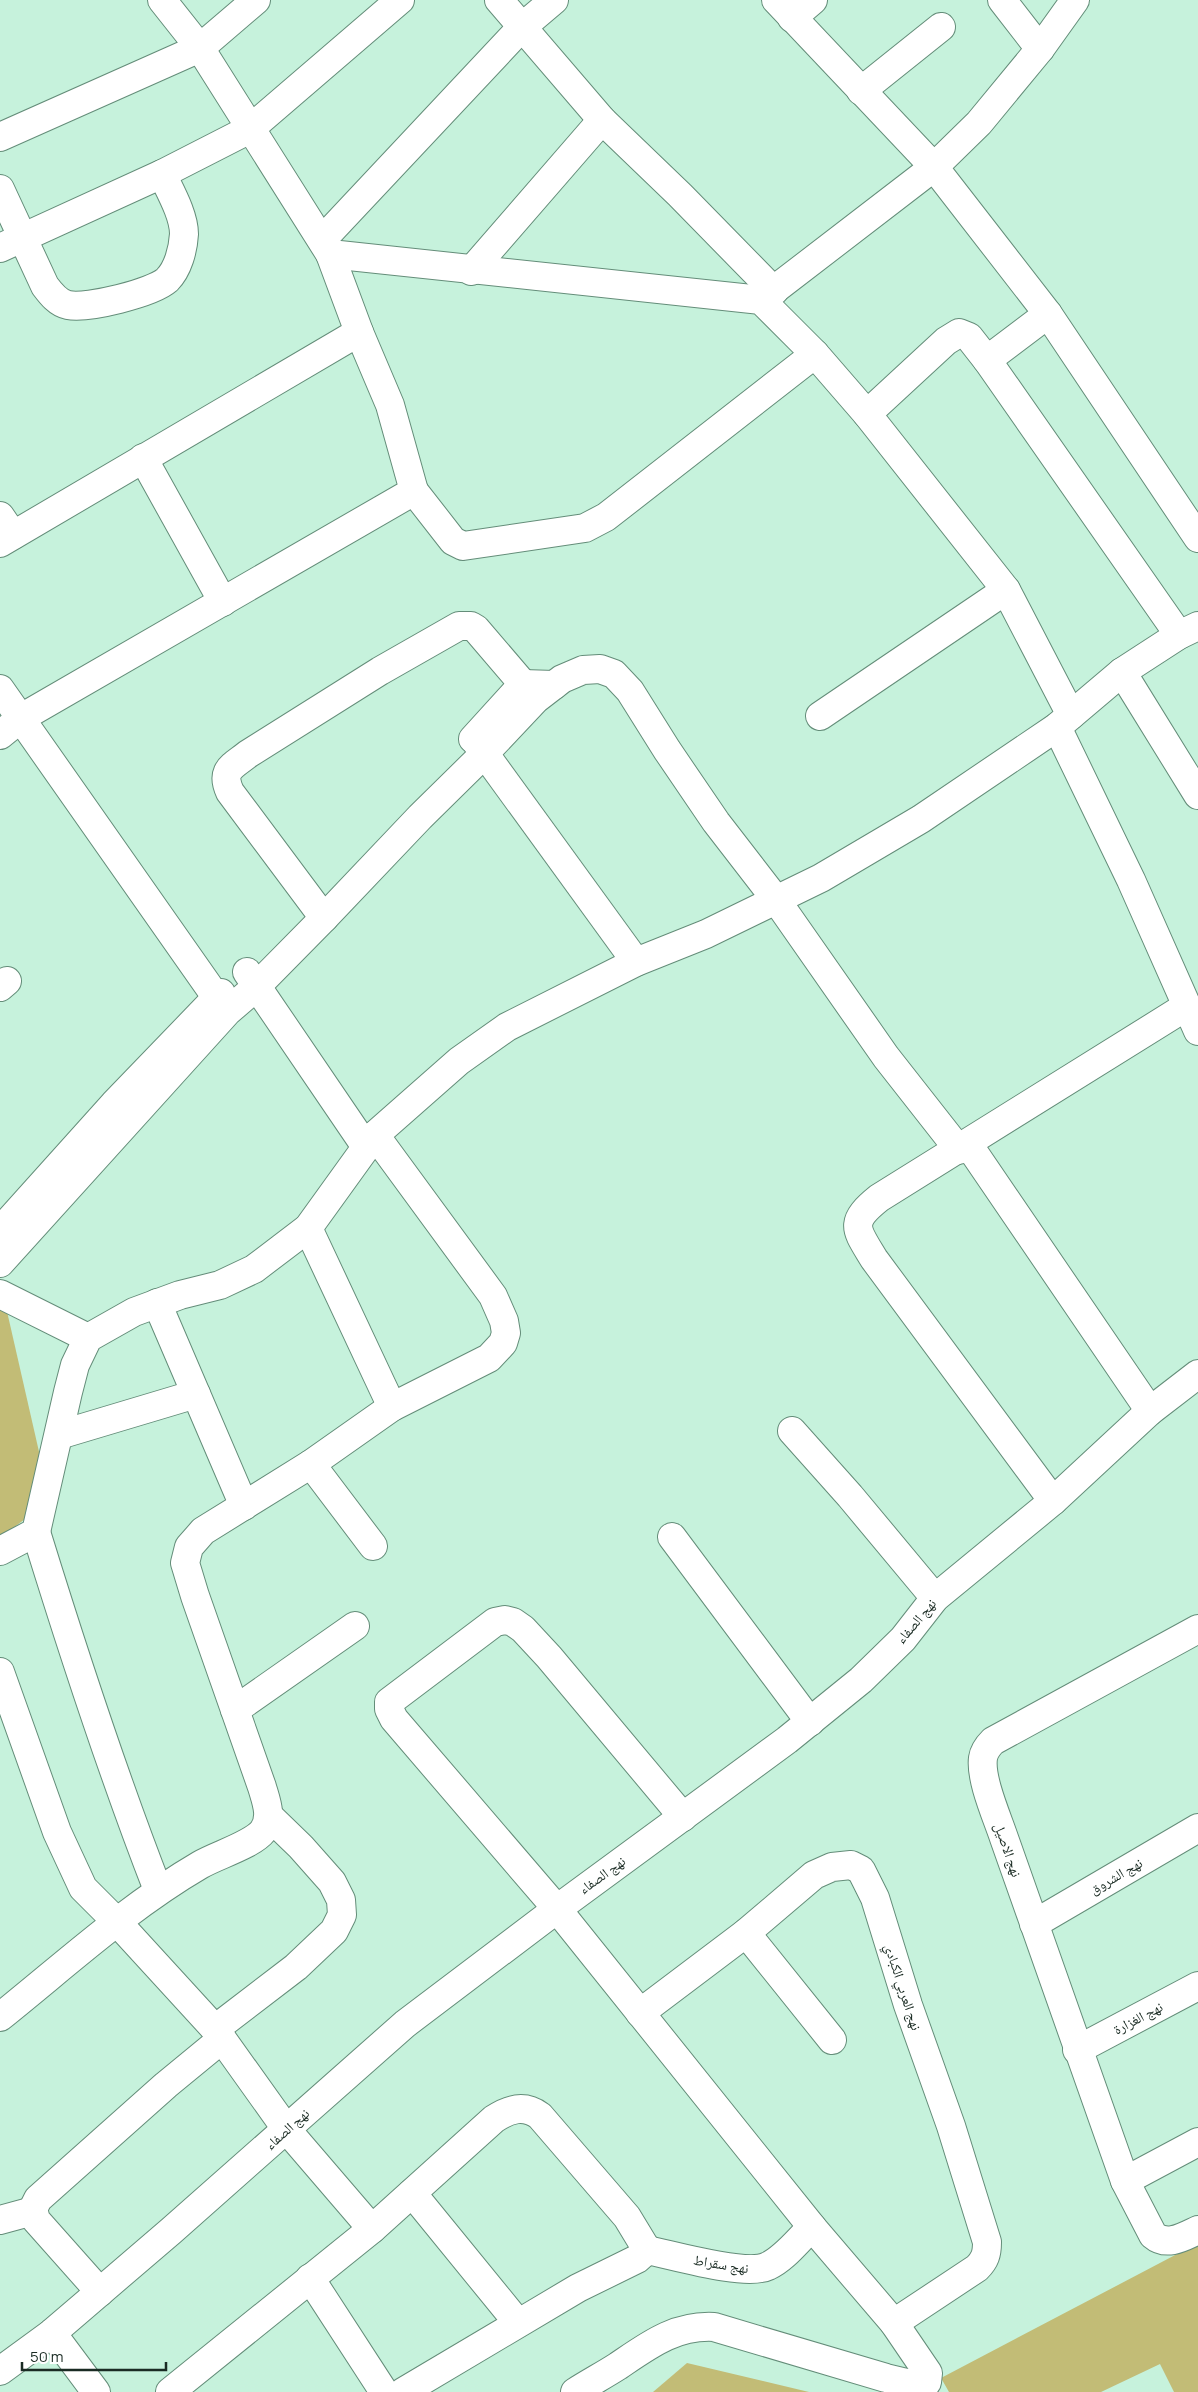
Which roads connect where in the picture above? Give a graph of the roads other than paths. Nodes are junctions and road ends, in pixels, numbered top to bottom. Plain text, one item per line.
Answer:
1 (162, 0) edge
2 (256, 0) edge
3 (400, 0) edge
4 (498, 0) edge
5 (554, 0) edge
6 (813, 0) edge
7 (1002, 0) edge
8 (1075, 0) edge
9 (784, 9) edge
10 (940, 27) dead end
11 (521, 28) junction
12 (200, 48) junction
13 (1040, 49) junction
14 (861, 91) junction
15 (602, 120) junction
16 (250, 129) junction
17 (0, 137) edge
18 (934, 168) junction
19 (162, 174) junction
20 (0, 189) edge
21 (11, 243) edge
22 (326, 247) junction
23 (471, 271) junction
24 (767, 295) junction
25 (1048, 314) junction
26 (360, 332) junction
27 (815, 354) junction
28 (987, 360) junction
29 (867, 414) junction
30 (143, 458) junction
31 (414, 491) junction
32 (4, 531) edge
33 (1198, 538) edge
34 (1006, 590) junction
35 (224, 602) junction
36 (1189, 631) edge
37 (1122, 672) junction
38 (0, 689) edge
39 (538, 690) junction
40 (820, 716) dead end
41 (21, 718) junction
42 (1064, 721) junction
43 (0, 735) edge
44 (479, 746) junction
45 (1195, 784) edge
46 (777, 901) junction
47 (319, 911) junction
48 (636, 962) junction
49 (252, 979) junction
50 (222, 1005) junction
51 (1187, 1006) junction
52 (1198, 1031) edge
53 (370, 1141) junction
54 (963, 1147) junction
55 (308, 1228) junction
56 (0, 1231) edge
57 (0, 1262) edge
58 (0, 1294) edge
59 (157, 1303) junction
60 (88, 1338) junction
61 (1198, 1374) edge
62 (196, 1394) junction
63 (392, 1407) junction
64 (1150, 1411) junction
65 (792, 1431) dead end
66 (59, 1435) junction
67 (311, 1464) junction
68 (1053, 1501) junction
69 (244, 1506) junction
70 (36, 1532) junction
71 (672, 1537) dead end
72 (373, 1546) dead end
73 (0, 1551) edge
74 (935, 1598) junction
75 (355, 1626) dead end
76 (1198, 1629) edge
77 (0, 1672) edge
78 (235, 1710) junction
79 (810, 1722) junction
80 (269, 1816) junction
81 (683, 1817) junction
82 (1198, 1828) edge
83 (158, 1890) junction
84 (557, 1909) junction
85 (118, 1923) junction
86 (1034, 1924) junction
87 (746, 1933) junction
88 (1198, 1986) edge
89 (640, 2013) junction
90 (0, 2017) edge
91 (219, 2034) junction
92 (832, 2040) dead end
93 (1077, 2050) junction
94 (287, 2130) junction
95 (1198, 2142) edge
96 (1125, 2181) junction
97 (412, 2193) junction
98 (33, 2211) junction
99 (0, 2220) edge
100 (812, 2227) junction
101 (372, 2229) junction
102 (1198, 2230) edge
103 (647, 2250) junction
104 (310, 2278) junction
105 (100, 2292) junction
106 (518, 2323) junction
107 (894, 2323) junction
108 (52, 2333) junction
109 (0, 2371) edge
110 (96, 2392) edge
111 (170, 2392) edge
112 (384, 2392) edge
113 (404, 2392) edge
114 (575, 2392) edge

1 - 12 street
2 - 12 street
3 - 16 street
4 - 11 street
5 - 11 street
6 - 9 street
7 - 13 street
8 - 13 street
9 - 14 street
10 - 14 street
11 - 15 street
11 - 22 street
12 - 16 street
12 - 17 street
13 - 18 street
14 - 18 street
15 - 23 street
15 - 24 street
16 - 19 street
16 - 22 street
18 - 24 street
18 - 25 street
19 - 21 street
19 - 21 street
20 - 21 street
22 - 23 street
22 - 26 street
23 - 24 street
24 - 27 street
25 - 28 street
25 - 33 street
26 - 30 street
26 - 31 street
27 - 29 street
27 - 31 street
28 - 29 street
28 - 36 street
29 - 34 street
30 - 32 street
30 - 35 street
31 - 35 street
34 - 40 street
34 - 42 street
35 - 41 street
36 - 37 street
37 - 42 street
37 - 45 street
38 - 41 street
39 - 44 street
39 - 46 street
39 - 47 street
41 - 43 street
41 - 50 street
42 - 46 street
42 - 51 street
44 - 47 street
44 - 48 street
46 - 48 street
46 - 54 street
47 - 49 street
48 - 53 street
49 - 50 street
49 - 53 street
50 - 56 street
50 - 57 street
51 - 52 street
51 - 54 street
53 - 55 street
53 - 63 street
54 - 64 street
54 - 68 street
55 - 59 street
55 - 63 street
58 - 60 street
59 - 60 street
59 - 62 street
60 - 66 street
61 - 64 street, نهج الصفاء
62 - 66 street
62 - 69 street
63 - 67 street
64 - 68 street, نهج الصفاء
65 - 74 street
66 - 70 street
67 - 69 street
67 - 72 street
68 - 74 street, نهج الصفاء
69 - 78 street
70 - 73 street
70 - 83 street
71 - 79 street
74 - 79 street, نهج الصفاء
75 - 78 street
76 - 86 street, نهج الاصيل
77 - 85 street
78 - 80 street
79 - 81 street, نهج الصفاء
80 - 83 street
80 - 91 street
81 - 84 street, نهج الصفاء
81 - 84 street
82 - 86 street, نهج الشروق
83 - 85 street
84 - 89 street
84 - 94 street, نهج الصفاء
85 - 90 street
85 - 91 street
86 - 93 street, نهج الاصيل
87 - 89 street, نهج العربي الكبادي
87 - 92 street
87 - 107 street, نهج العربي الكبادي
88 - 93 street, نهج الغزارة
89 - 100 street
91 - 94 street
91 - 98 street
93 - 96 street, نهج الاصيل
94 - 101 street
94 - 105 street, نهج الصفاء
95 - 96 street
96 - 102 street, نهج الاصيل
97 - 101 street
97 - 103 street
97 - 106 street
98 - 99 street
98 - 105 street
100 - 103 street, نهج سقراط
100 - 107 street
101 - 104 street
103 - 106 street
104 - 111 street
104 - 112 street
105 - 108 street, نهج الصفاء
106 - 113 street
107 - 114 street
108 - 109 street, نهج الصفاء
108 - 110 street

